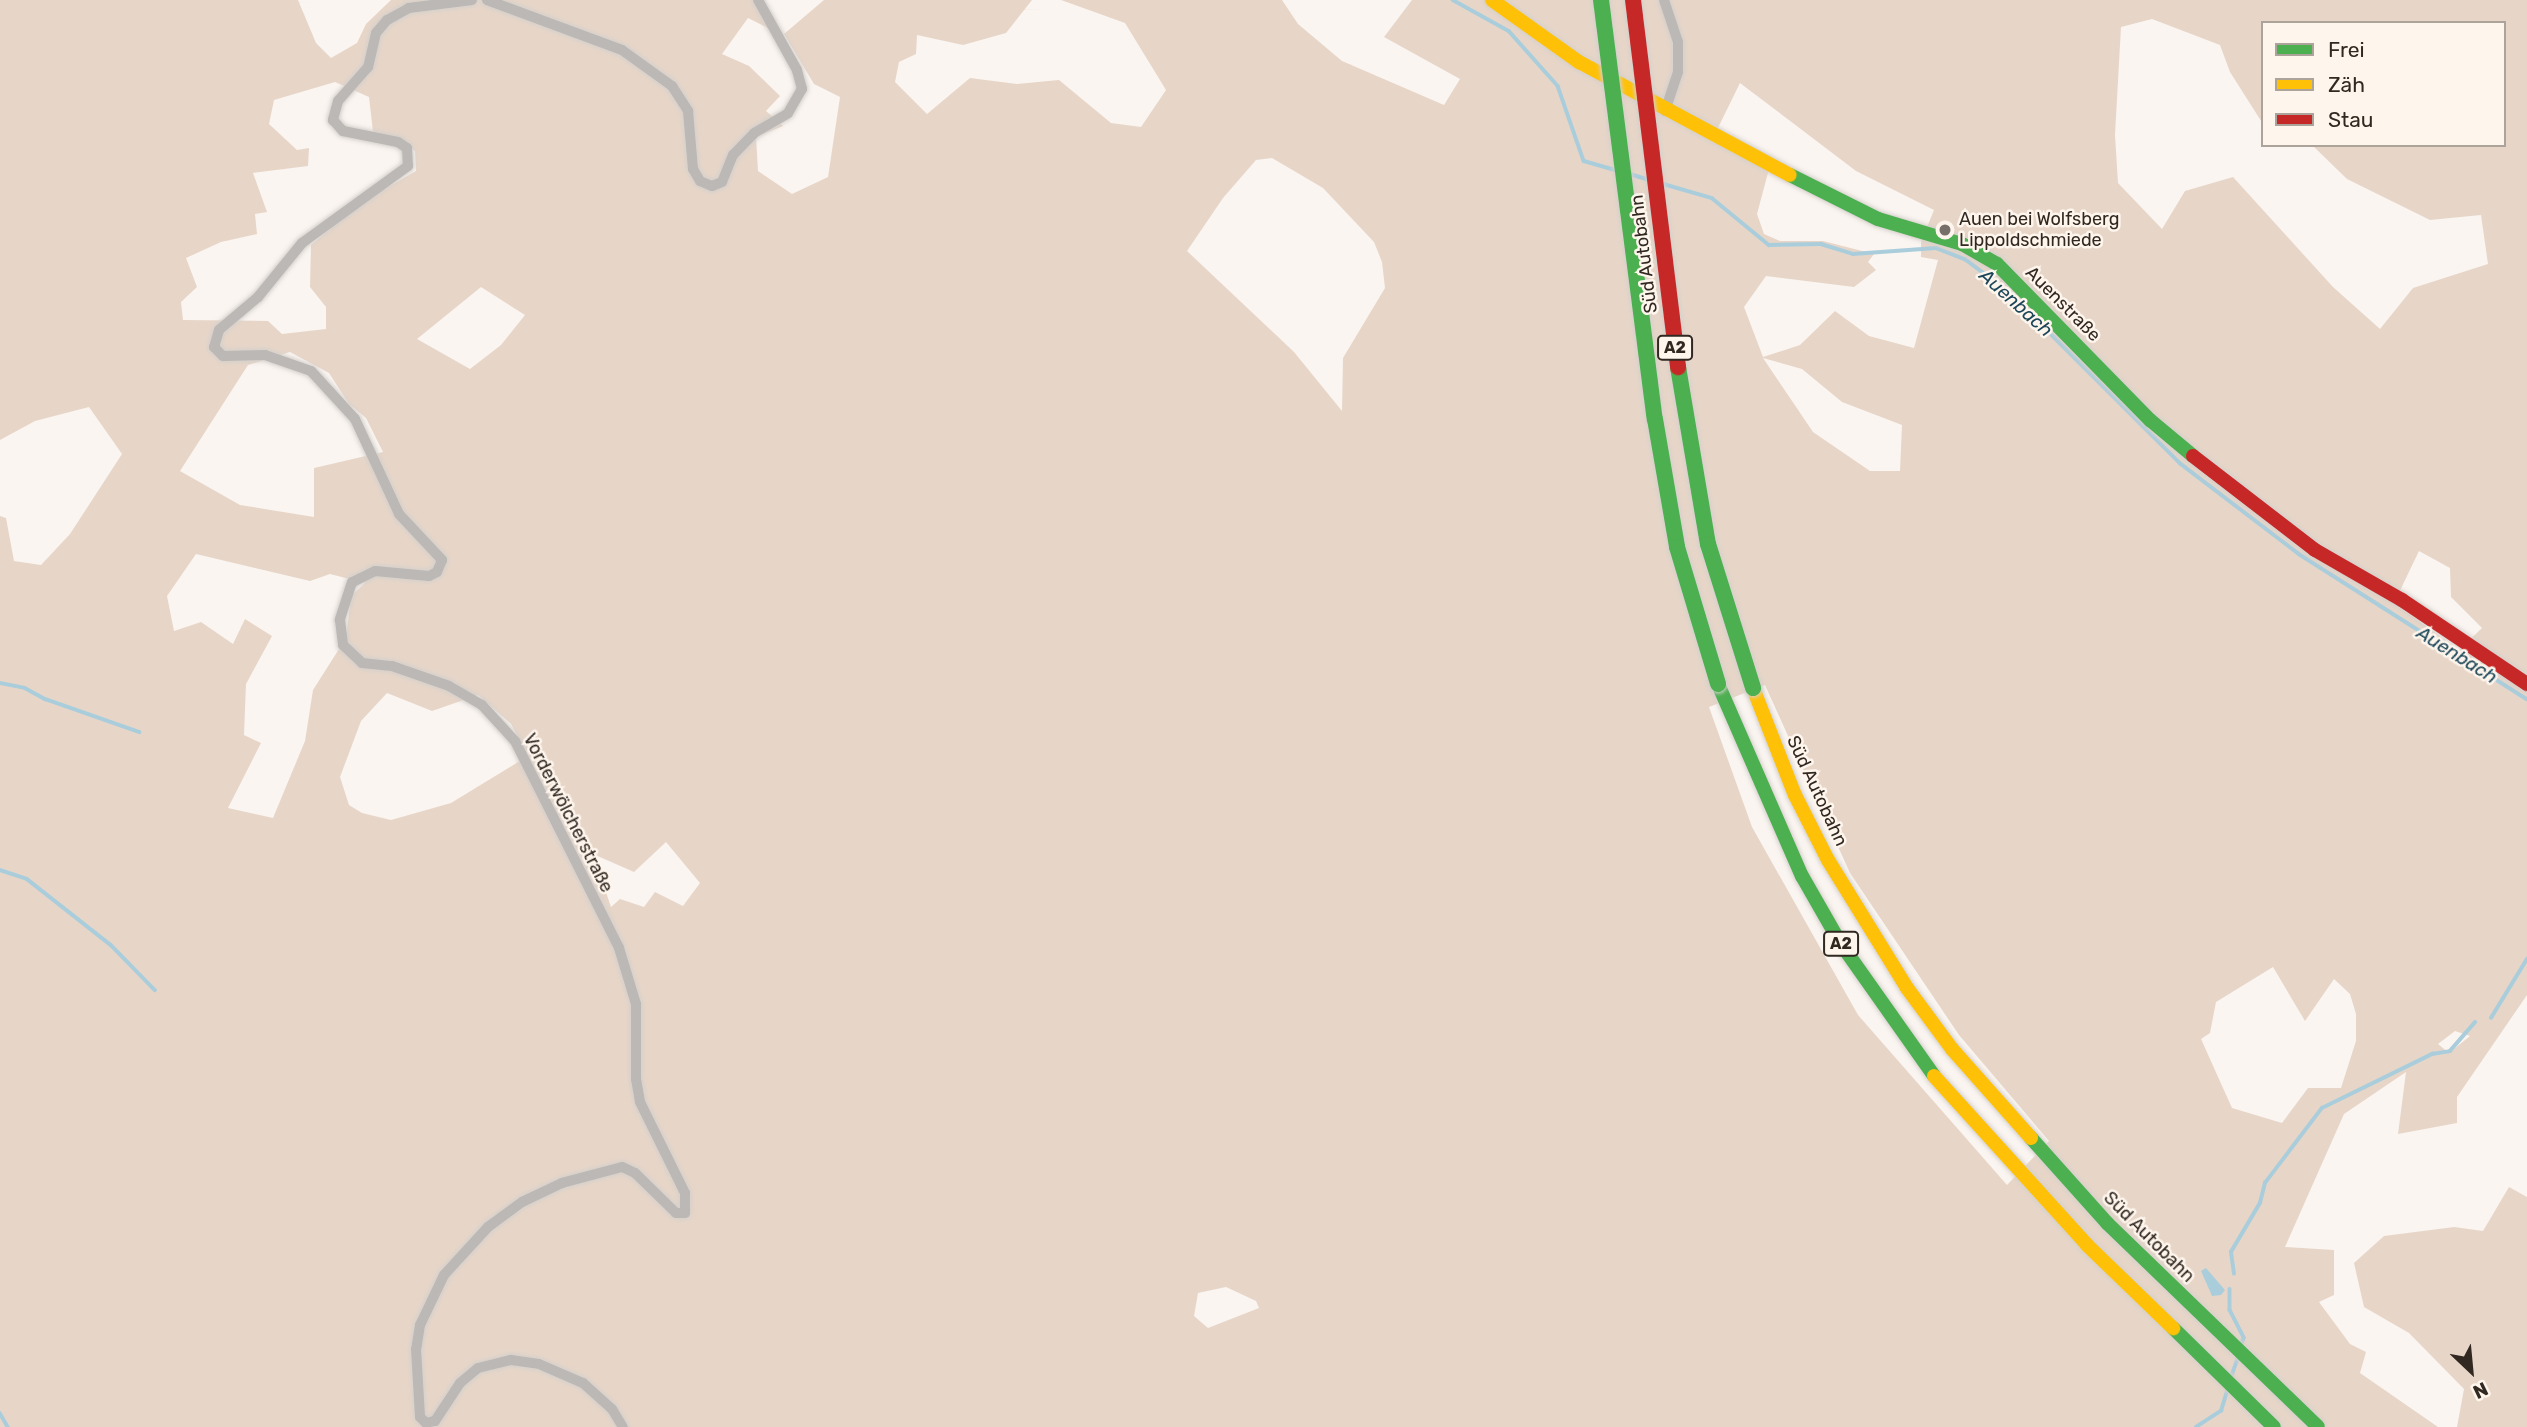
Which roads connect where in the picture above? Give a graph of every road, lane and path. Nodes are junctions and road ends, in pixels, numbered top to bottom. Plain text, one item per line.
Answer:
1 (472, 0) edge
2 (487, 0) edge
3 (758, 0) edge
4 (1492, 0) edge
5 (1601, 0) edge
6 (1633, 0) edge
7 (1664, 0) edge
8 (1665, 111) junction
9 (2527, 684) edge
10 (2269, 1422) edge
11 (623, 1427) edge
12 (2318, 1427) edge

1 - 11 street, Vorderwölcherstraße
2 - 3 street
4 - 8 main road, Auenstraße
5 - 10 main road, Süd Autobahn / A2, bridge
6 - 12 main road, Süd Autobahn / A2, bridge
7 - 8 street
8 - 9 main road, Auenstraße

